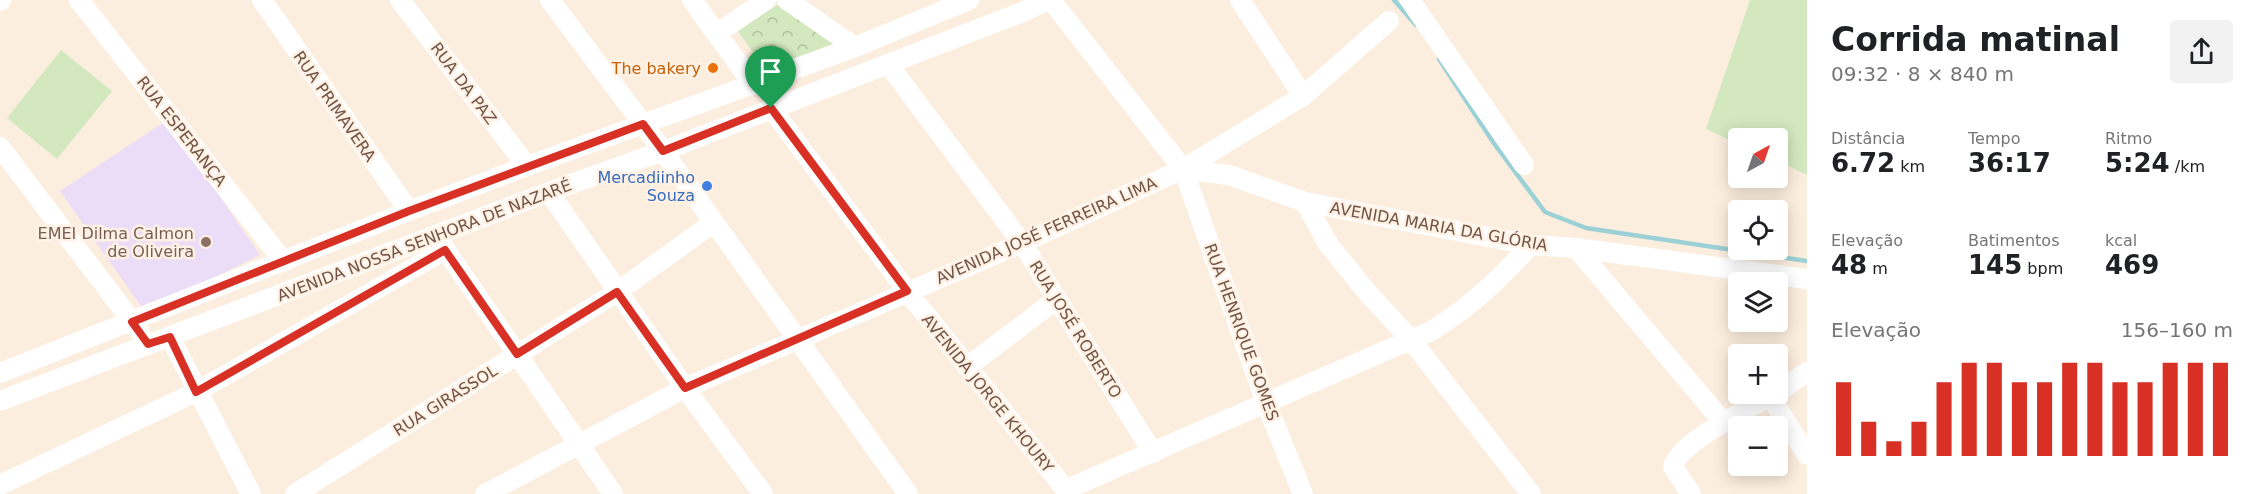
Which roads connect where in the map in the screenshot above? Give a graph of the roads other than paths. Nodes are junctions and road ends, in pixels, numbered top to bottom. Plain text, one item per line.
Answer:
1 (79, 0) edge
2 (262, 0) edge
3 (400, 0) edge
4 (550, 0) edge
5 (692, 0) edge
6 (766, 0) edge
7 (787, 0) edge
8 (969, 0) edge
9 (1050, 0) edge
10 (1240, 0) edge
11 (1409, 1) edge
12 (1389, 21) dead end
13 (716, 34) junction
14 (855, 47) junction
15 (888, 64) junction
16 (754, 85) junction
17 (1302, 96) junction
18 (771, 108) junction
19 (643, 124) junction
20 (0, 147) edge
21 (663, 151) junction
22 (1524, 165) dead end
23 (527, 166) junction
24 (1183, 169) junction
25 (549, 192) junction
26 (1305, 202) junction
27 (409, 211) junction
28 (713, 223) junction
29 (440, 243) junction
30 (1022, 243) junction
31 (1531, 245) junction
32 (1576, 248) junction
33 (284, 262) junction
34 (1807, 279) edge
35 (907, 291) junction
36 (617, 292) junction
37 (1057, 299) junction
38 (132, 322) junction
39 (170, 337) junction
40 (797, 339) junction
41 (1412, 341) junction
42 (148, 344) junction
43 (517, 354) junction
44 (967, 367) junction
45 (1807, 372) edge
46 (0, 373) edge
47 (1788, 385) edge
48 (685, 388) junction
49 (196, 392) junction
50 (0, 401) edge
51 (1266, 403) junction
52 (1757, 404) edge
53 (1779, 404) edge
54 (1724, 423) junction
55 (578, 445) junction
56 (1153, 453) junction
57 (1807, 455) edge
58 (0, 485) edge
59 (1067, 492) edge
60 (251, 494) edge
61 (295, 494) edge
62 (484, 494) edge
63 (613, 494) edge
64 (763, 494) edge
65 (908, 494) edge
66 (1303, 494) edge
67 (1532, 494) edge
68 (1691, 494) edge

1 - 33 street, RUA ESPERANÇA
2 - 27 street, RUA PRIMAVERA
3 - 23 street, RUA DA PAZ
4 - 19 street
5 - 13 street
6 - 13 street
7 - 14 street
8 - 14 street, AVENIDA NOSSA SENHORA DE NAZARÉ
9 - 15 street, AVENIDA NOSSA SENHORA DE NAZARÉ
9 - 24 street, RUA HENRIQUE GOMES
10 - 17 street
11 - 22 street
12 - 17 street, AVENIDA JOSÉ FERREIRA LIMA
13 - 16 street
14 - 16 street, AVENIDA NOSSA SENHORA DE NAZARÉ
15 - 18 street, AVENIDA NOSSA SENHORA DE NAZARÉ
15 - 30 street, RUA JOSÉ ROBERTO
16 - 19 street, AVENIDA NOSSA SENHORA DE NAZARÉ
17 - 24 street, AVENIDA JOSÉ FERREIRA LIMA
18 - 21 street, AVENIDA NOSSA SENHORA DE NAZARÉ
18 - 35 street, AVENIDA JORGE KHOURY
19 - 21 street
19 - 23 street, AVENIDA NOSSA SENHORA DE NAZARÉ
20 - 38 street
21 - 25 street, AVENIDA NOSSA SENHORA DE NAZARÉ
21 - 28 street
23 - 27 street, AVENIDA NOSSA SENHORA DE NAZARÉ
24 - 26 street, AVENIDA MARIA DA GLÓRIA
24 - 30 street, AVENIDA JOSÉ FERREIRA LIMA
24 - 51 street, RUA HENRIQUE GOMES
25 - 29 street, AVENIDA NOSSA SENHORA DE NAZARÉ
25 - 36 street
26 - 31 street, AVENIDA MARIA DA GLÓRIA
26 - 41 street
27 - 33 street, AVENIDA NOSSA SENHORA DE NAZARÉ
28 - 36 street, RUA GIRASSOL
28 - 40 street
29 - 39 street, AVENIDA NOSSA SENHORA DE NAZARÉ
29 - 43 street
29 - 49 street
30 - 35 street, AVENIDA JOSÉ FERREIRA LIMA
30 - 37 street, RUA JOSÉ ROBERTO
31 - 32 street, AVENIDA MARIA DA GLÓRIA
31 - 41 street
32 - 34 street, AVENIDA MARIA DA GLÓRIA
32 - 54 street
33 - 38 street, AVENIDA NOSSA SENHORA DE NAZARÉ
35 - 40 street, AVENIDA JOSÉ FERREIRA LIMA
35 - 44 street, AVENIDA JORGE KHOURY
36 - 43 street, RUA GIRASSOL
36 - 48 street
37 - 44 street
37 - 56 street, RUA JOSÉ ROBERTO
38 - 42 street
38 - 46 street, AVENIDA NOSSA SENHORA DE NAZARÉ
39 - 42 street, AVENIDA NOSSA SENHORA DE NAZARÉ
39 - 49 street
40 - 48 street, AVENIDA JOSÉ FERREIRA LIMA
40 - 65 street
41 - 51 street
41 - 67 street
42 - 50 street, AVENIDA NOSSA SENHORA DE NAZARÉ
43 - 55 street
43 - 61 street, RUA GIRASSOL
44 - 59 street, AVENIDA JORGE KHOURY
45 - 47 street
48 - 55 street, AVENIDA JOSÉ FERREIRA LIMA
48 - 64 street
49 - 58 street
49 - 60 street
51 - 56 street
51 - 66 street, RUA HENRIQUE GOMES
52 - 54 street
53 - 57 street
54 - 68 street
55 - 62 street, AVENIDA JOSÉ FERREIRA LIMA
55 - 63 street
56 - 59 street

